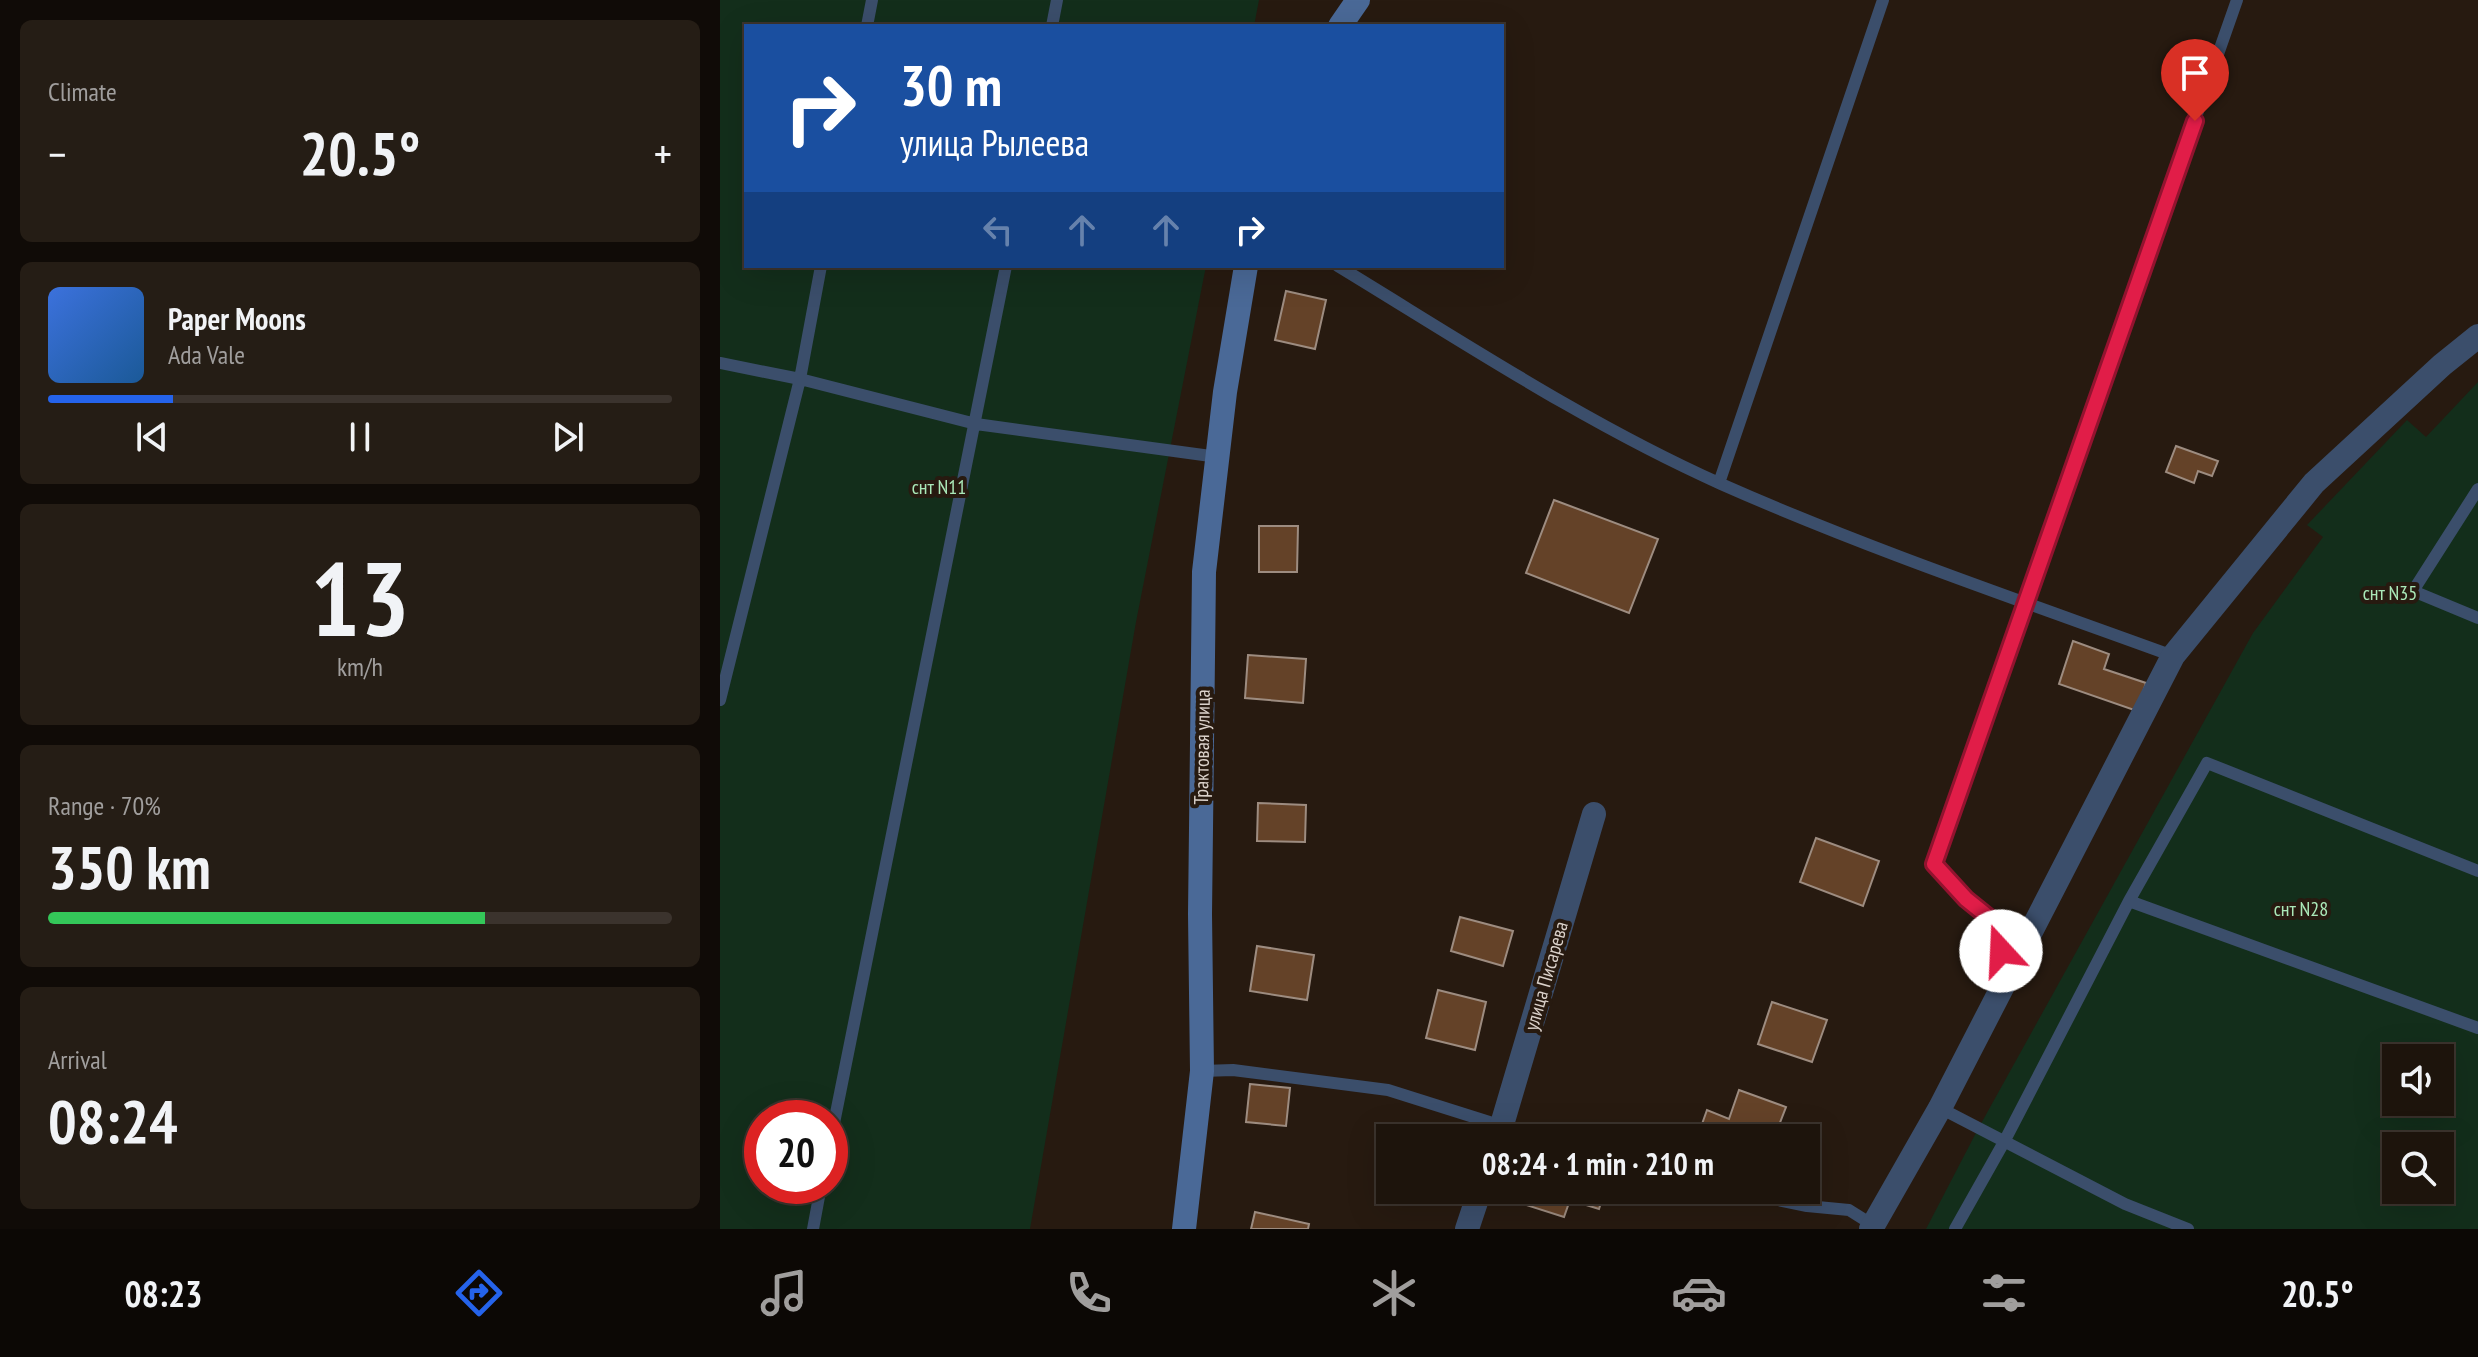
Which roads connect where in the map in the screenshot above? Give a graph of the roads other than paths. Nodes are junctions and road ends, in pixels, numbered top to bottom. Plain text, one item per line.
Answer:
1 (872, 0) edge
2 (1057, 0) edge
3 (1358, 0) edge
4 (1883, 0) edge
5 (2237, 0) edge
6 (867, 24) edge
7 (1052, 24) edge
8 (1341, 24) edge
9 (821, 268) edge
10 (1006, 268) edge
11 (1246, 268) edge
12 (1341, 268) edge
13 (2478, 336) edge
14 (720, 363) edge
15 (800, 379) junction
16 (976, 424) junction
17 (1218, 457) junction
18 (1719, 483) junction
19 (2478, 489) edge
20 (2026, 603) junction
21 (2478, 618) edge
22 (2173, 656) junction
23 (720, 700) edge
24 (1594, 814) dead end
25 (2478, 871) edge
26 (2129, 901) junction
27 (2005, 979) junction
28 (2478, 1028) edge
29 (1202, 1071) junction
30 (839, 1100) edge
31 (1940, 1108) junction
32 (1479, 1124) edge
33 (1502, 1124) edge
34 (2004, 1142) junction
35 (818, 1204) edge
36 (1475, 1204) edge
37 (1797, 1204) edge
38 (1872, 1227) edge
39 (813, 1229) edge
40 (1184, 1229) edge
41 (1467, 1229) edge
42 (1955, 1229) edge
43 (2188, 1229) edge

1 - 6 lane
2 - 7 lane
3 - 8 street
4 - 18 lane
5 - 20 lane
9 - 15 lane
10 - 16 lane
11 - 17 street, Трактовая улица
12 - 18 lane
13 - 22 street
14 - 15 lane
15 - 16 lane
15 - 23 lane
16 - 17 lane
16 - 30 lane
17 - 29 street, Трактовая улица
18 - 20 lane
19 - 21 lane
20 - 22 lane
20 - 27 lane
22 - 27 street
24 - 33 street, улица Писарева
25 - 26 lane
26 - 28 lane
26 - 34 lane
27 - 31 street
29 - 32 lane
29 - 40 street, Трактовая улица
31 - 34 lane
31 - 38 street
34 - 42 lane
34 - 43 lane
35 - 39 lane
36 - 41 street
37 - 38 lane

